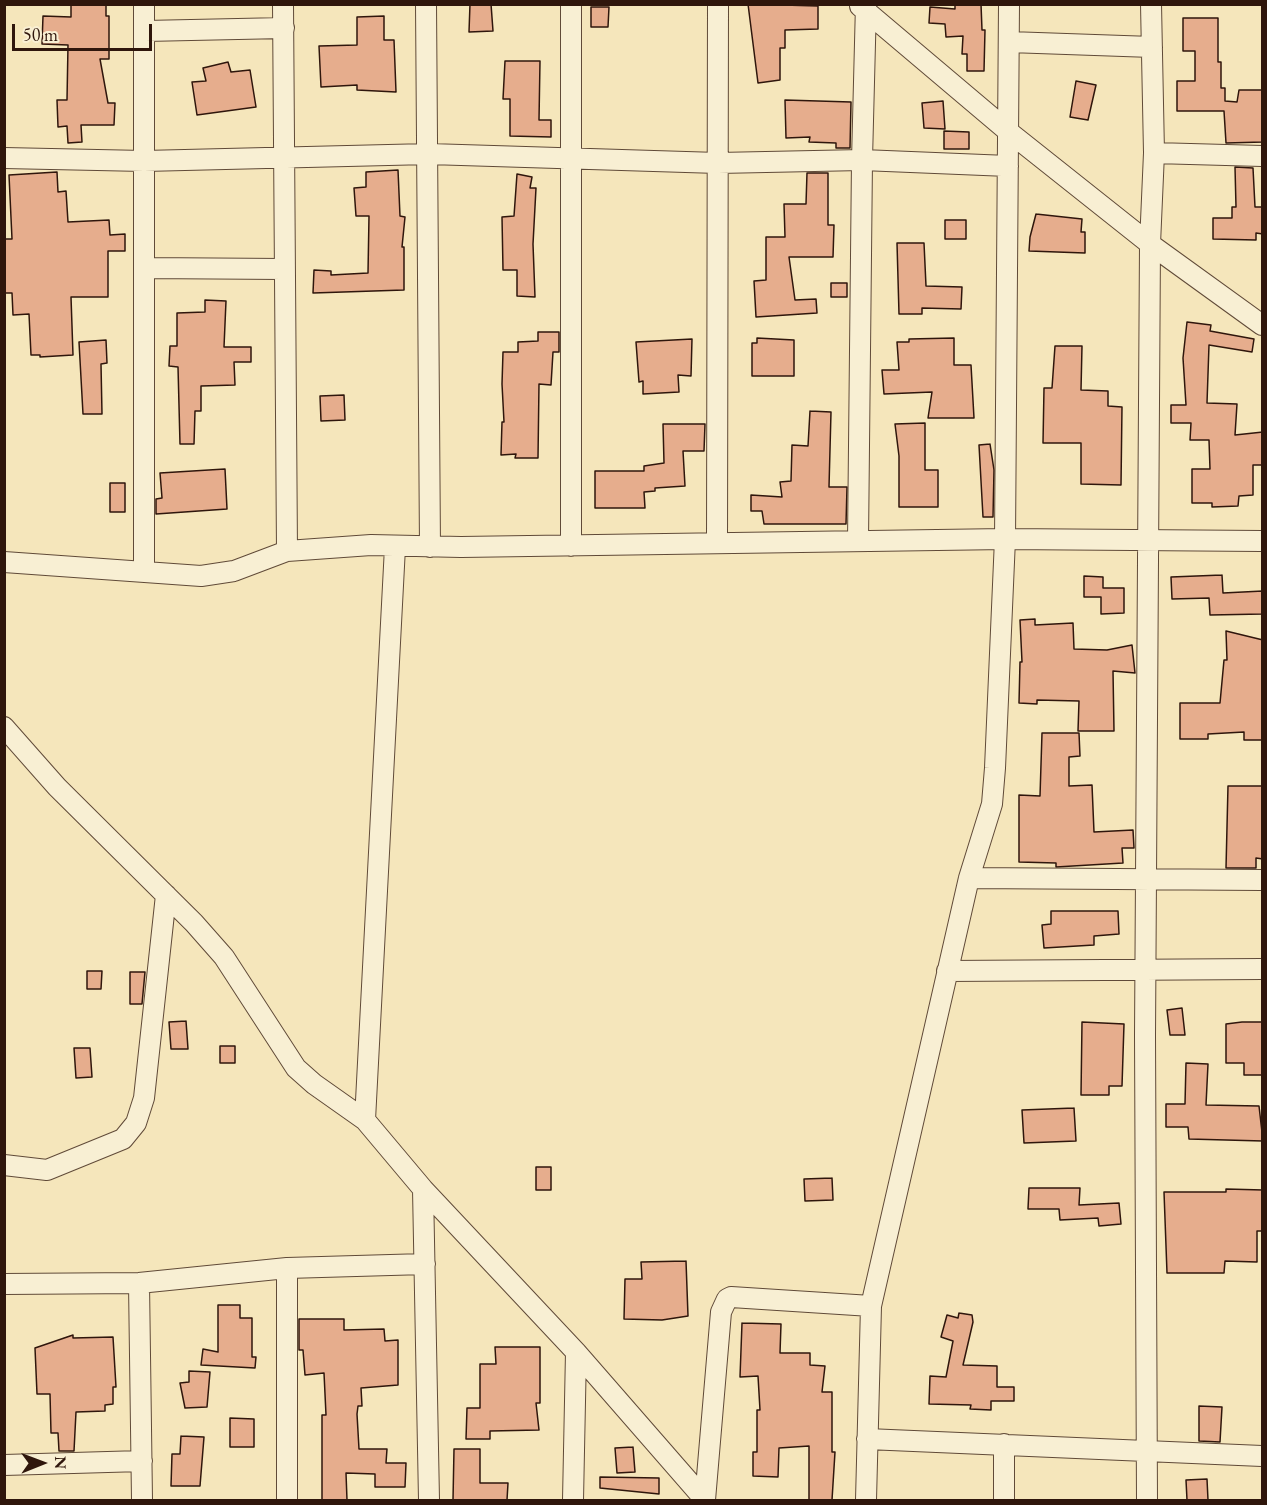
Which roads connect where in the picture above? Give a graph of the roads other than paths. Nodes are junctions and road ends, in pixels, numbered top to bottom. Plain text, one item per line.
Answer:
1 (144, 4) edge
2 (283, 4) edge
3 (426, 4) edge
4 (571, 4) edge
5 (718, 4) edge
6 (1009, 4) edge
7 (1151, 4) edge
8 (864, 7) edge
9 (284, 28) junction
10 (145, 31) junction
11 (1009, 42) junction
12 (1152, 47) junction
13 (1009, 132) junction
14 (1154, 153) junction
15 (429, 154) junction
16 (1263, 156) edge
17 (4, 158) edge
18 (282, 158) junction
19 (572, 159) junction
20 (862, 160) junction
21 (144, 161) junction
22 (718, 163) junction
23 (1008, 166) junction
24 (1150, 243) junction
25 (144, 268) junction
26 (284, 269) junction
27 (1263, 325) edge
28 (1148, 538) junction
29 (1005, 539) junction
30 (858, 541) junction
31 (1263, 541) edge
32 (717, 543) junction
33 (571, 546) junction
34 (394, 547) junction
35 (430, 548) junction
36 (287, 551) junction
37 (4, 562) edge
38 (144, 572) junction
39 (4, 727) edge
40 (969, 878) junction
41 (1146, 878) junction
42 (1263, 880) edge
43 (166, 895) junction
44 (1263, 969) edge
45 (947, 971) junction
46 (1145, 971) junction
47 (365, 1120) junction
48 (4, 1165) edge
49 (423, 1189) junction
50 (425, 1264) junction
51 (287, 1268) junction
52 (139, 1283) junction
53 (4, 1284) edge
54 (871, 1306) junction
55 (576, 1352) junction
56 (867, 1439) junction
57 (1004, 1444) junction
58 (1147, 1450) junction
59 (1263, 1456) edge
60 (142, 1461) junction
61 (4, 1465) edge
62 (142, 1500) edge
63 (287, 1500) edge
64 (429, 1500) edge
65 (573, 1500) edge
66 (866, 1500) edge
67 (1004, 1500) edge
68 (1147, 1500) edge

1 - 10 street
2 - 9 street
3 - 15 street
4 - 19 street
5 - 22 street
6 - 11 street
7 - 12 street
8 - 13 street
8 - 20 street
9 - 10 street
9 - 18 street
10 - 21 street
11 - 12 street
11 - 13 street
12 - 14 street
13 - 23 street
13 - 24 street
14 - 16 street
14 - 24 street
15 - 18 street
15 - 19 street
15 - 35 street
17 - 21 street
18 - 21 street
18 - 26 street
19 - 22 street
19 - 33 street
20 - 22 street
20 - 23 street
20 - 30 street
21 - 25 street
22 - 32 street
23 - 29 street
24 - 27 street
24 - 28 street
25 - 26 street
25 - 38 street
26 - 36 street
28 - 29 street
28 - 31 street
28 - 41 street
29 - 30 street
29 - 40 street
30 - 32 street
32 - 33 street
33 - 35 street
34 - 35 street
34 - 36 street
34 - 47 street
36 - 38 street
37 - 38 street
39 - 43 street
40 - 41 street
40 - 45 street
41 - 42 street
41 - 46 street
43 - 47 street
43 - 48 street
44 - 46 street
45 - 46 street
45 - 54 street
46 - 58 street
47 - 49 street
49 - 50 street
49 - 55 street
50 - 51 street
50 - 64 street
51 - 52 street
51 - 63 street
52 - 53 street
52 - 60 street
54 - 55 street
54 - 56 street
55 - 65 street
56 - 57 street
56 - 66 street
57 - 58 street
57 - 67 street
58 - 59 street
58 - 68 street
60 - 61 street
60 - 62 street

